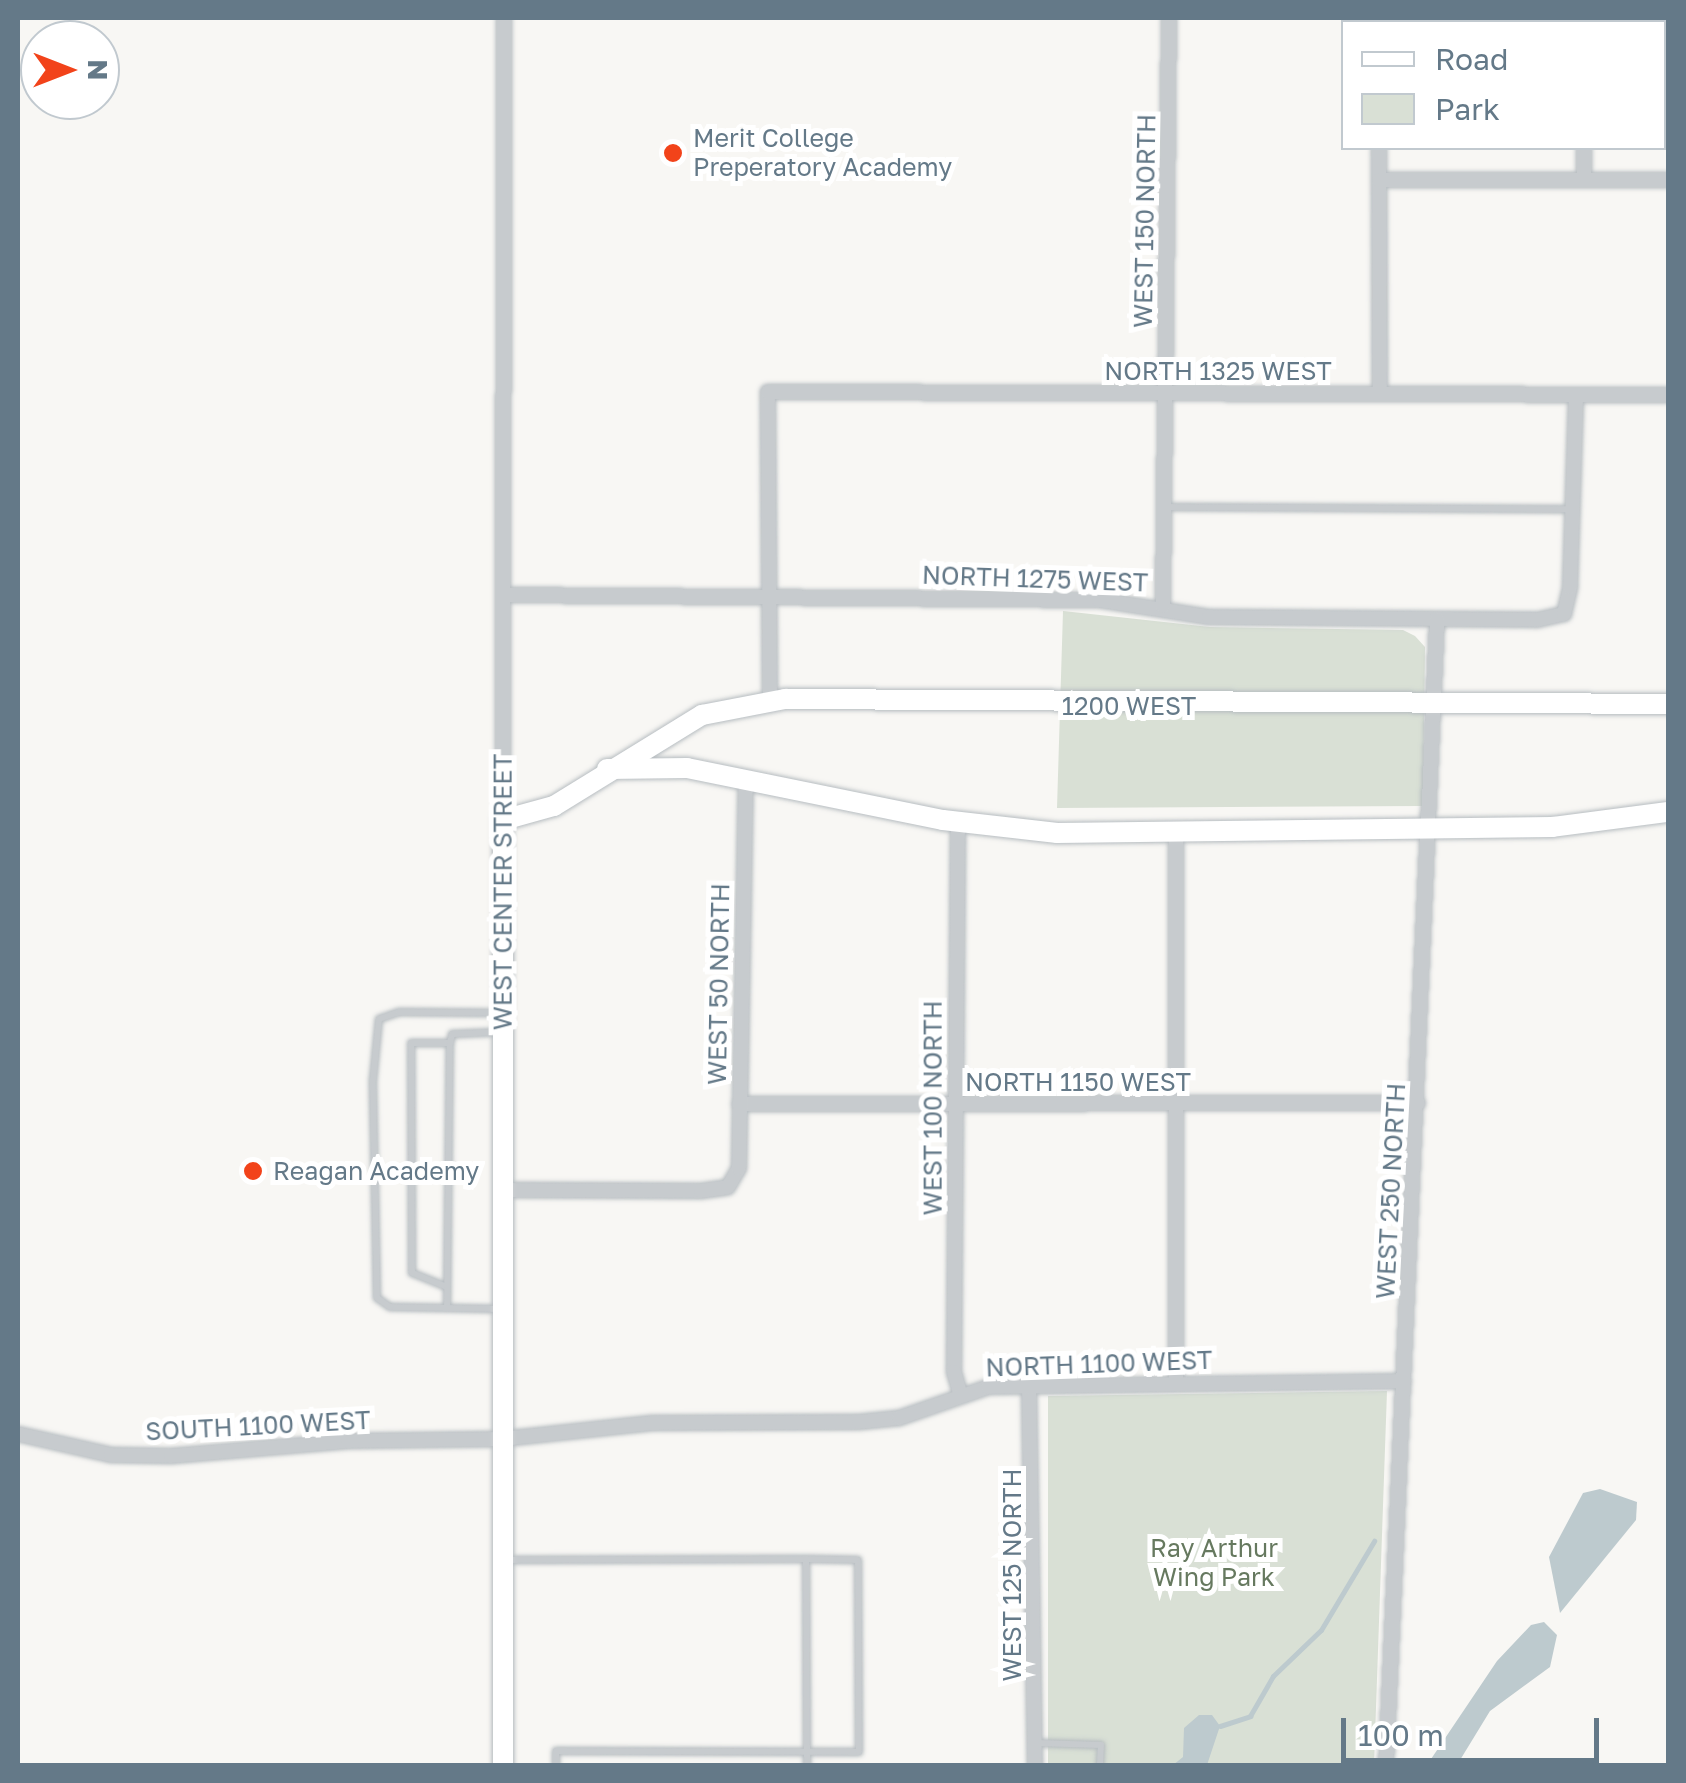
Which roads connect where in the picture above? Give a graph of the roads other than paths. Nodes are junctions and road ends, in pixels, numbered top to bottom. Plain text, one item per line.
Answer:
1 (504, 18) edge
2 (1169, 18) edge
3 (1379, 150) edge
4 (1584, 150) edge
5 (1584, 179) junction
6 (1379, 180) junction
7 (1668, 180) edge
8 (1162, 394) junction
9 (1380, 394) junction
10 (1668, 395) edge
11 (1576, 400) junction
12 (1162, 507) junction
13 (1573, 509) junction
14 (503, 595) junction
15 (768, 596) junction
16 (1162, 606) junction
17 (1437, 620) junction
18 (770, 702) junction
19 (1668, 704) edge
20 (1434, 705) junction
21 (605, 769) junction
22 (746, 778) junction
23 (1668, 812) edge
24 (503, 820) junction
25 (958, 822) junction
26 (1432, 830) junction
27 (1176, 835) junction
28 (503, 1022) junction
29 (450, 1043) junction
30 (1418, 1103) junction
31 (739, 1104) junction
32 (1176, 1104) junction
33 (954, 1105) junction
34 (503, 1190) junction
35 (447, 1288) junction
36 (447, 1308) junction
37 (503, 1309) junction
38 (1404, 1381) junction
39 (1176, 1383) junction
40 (1029, 1386) junction
41 (960, 1393) junction
42 (18, 1434) edge
43 (502, 1439) junction
44 (806, 1559) junction
45 (503, 1560) junction
46 (1035, 1743) junction
47 (806, 1751) junction
48 (503, 1766) edge
49 (556, 1766) edge
50 (807, 1766) edge
51 (1035, 1766) edge
52 (1100, 1766) edge
53 (1386, 1766) edge

1 - 14 street, WEST CENTER STREET
2 - 8 street, WEST 150 NORTH
3 - 6 street
4 - 5 street
5 - 6 street
5 - 7 street
6 - 9 street
8 - 9 street, NORTH 1325 WEST
8 - 12 street, WEST 150 NORTH
8 - 15 street, NORTH 1325 WEST
9 - 11 street, NORTH 1325 WEST
10 - 11 street, NORTH 1325 WEST
11 - 13 street
12 - 13 lane
12 - 16 street, WEST 150 NORTH
13 - 17 street, NORTH 1275 WEST
14 - 15 street, NORTH 1275 WEST
14 - 24 street, WEST CENTER STREET
15 - 16 street, NORTH 1275 WEST
15 - 18 street
16 - 17 street, NORTH 1275 WEST
17 - 20 street, WEST 250 NORTH
18 - 20 street, 1200 WEST
18 - 21 street, 1200 WEST
19 - 20 street, 1200 WEST
20 - 26 street, WEST 250 NORTH
21 - 22 street
21 - 24 street, 1200 WEST
22 - 25 street
22 - 31 street, WEST 50 NORTH
23 - 26 street
24 - 28 street, WEST CENTER STREET
25 - 27 street
25 - 33 street, WEST 100 NORTH
26 - 27 street
26 - 30 street, WEST 250 NORTH
27 - 32 street
28 - 29 lane
28 - 34 street, WEST CENTER STREET
28 - 36 lane
29 - 35 lane
29 - 35 lane
30 - 32 street, NORTH 1150 WEST
30 - 38 street, WEST 250 NORTH
31 - 33 street, NORTH 1150 WEST
31 - 34 street, WEST 50 NORTH
32 - 33 street, NORTH 1150 WEST
32 - 39 street
33 - 41 street, WEST 100 NORTH
34 - 37 street, WEST CENTER STREET
35 - 36 lane
36 - 37 lane
37 - 43 street, WEST CENTER STREET
38 - 39 street, NORTH 1100 WEST
38 - 53 street, WEST 250 NORTH
39 - 40 street, NORTH 1100 WEST
40 - 41 street, NORTH 1100 WEST
40 - 46 street, WEST 125 NORTH
41 - 43 street, NORTH 1100 WEST
42 - 43 street, SOUTH 1100 WEST
43 - 45 street, WEST CENTER STREET
44 - 45 lane
44 - 47 lane
44 - 47 lane
45 - 48 street, WEST CENTER STREET
46 - 51 street, WEST 125 NORTH
46 - 52 lane
47 - 49 lane
47 - 50 lane

